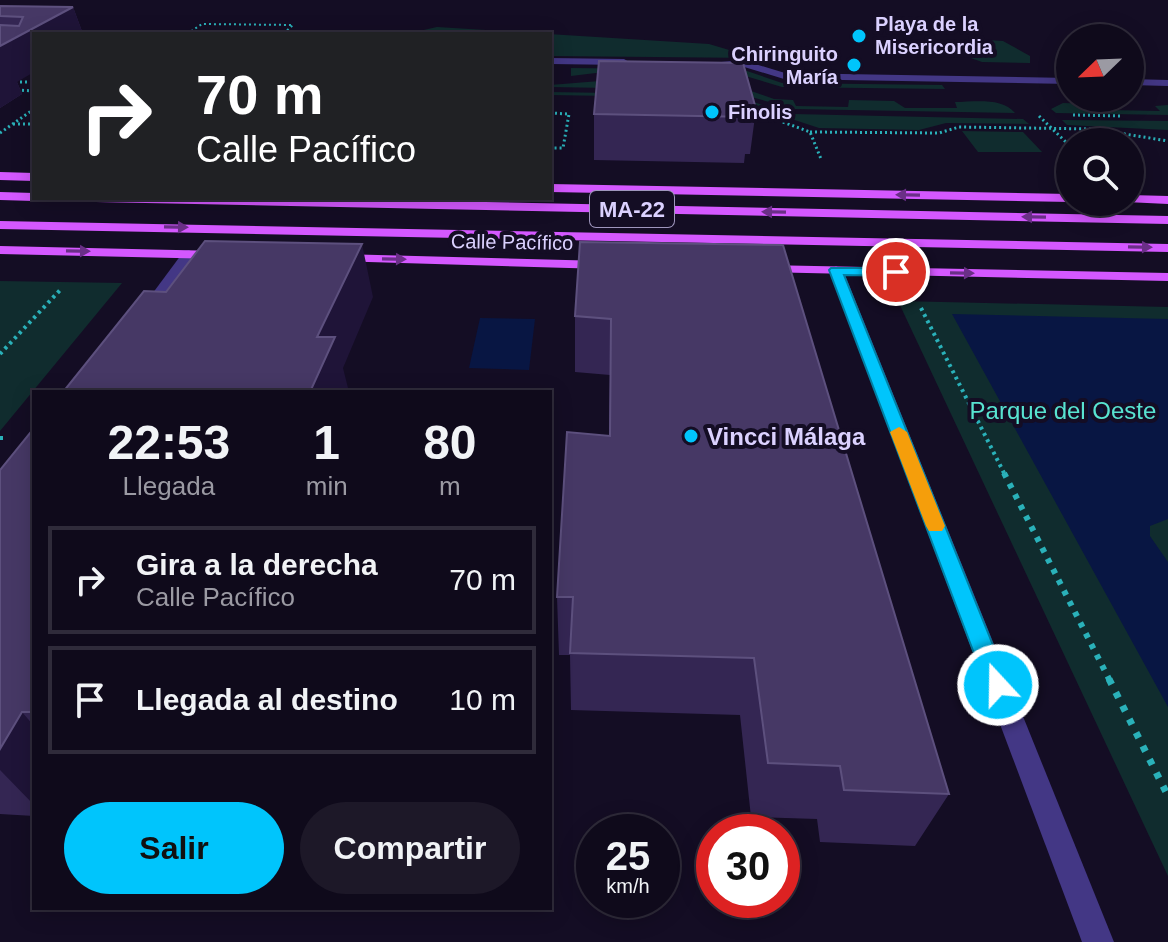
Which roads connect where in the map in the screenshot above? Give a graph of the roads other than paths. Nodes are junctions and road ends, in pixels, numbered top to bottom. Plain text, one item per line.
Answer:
1 (552, 61) edge
2 (639, 62) edge
3 (698, 63) edge
4 (1056, 81) edge
5 (1144, 82) edge
6 (1168, 83) edge
7 (0, 176) edge
8 (32, 177) edge
9 (552, 188) edge
10 (0, 196) edge
11 (32, 197) edge
12 (1056, 198) edge
13 (1144, 199) edge
14 (193, 200) edge
15 (1168, 200) edge
16 (1168, 220) edge
17 (0, 225) edge
18 (1168, 248) edge
19 (0, 250) edge
20 (189, 254) junction
21 (233, 255) edge
22 (327, 258) edge
23 (613, 265) edge
24 (740, 268) edge
25 (836, 270) junction
26 (1168, 277) edge
27 (141, 320) edge
28 (1098, 942) edge

1 - 2 street
3 - 4 street
5 - 6 street
7 - 8 main road
12 -> 9 main road
10 - 11 main road
13 - 15 main road
16 -> 14 main road, Calle Pacífico / MA-22
17 -> 18 main road, Calle Pacífico / MA-22
19 -> 20 main road
20 - 21 main road
20 - 27 street
22 -> 23 main road, Calle Pacífico
24 - 25 main road
25 -> 26 main road
25 - 28 street

